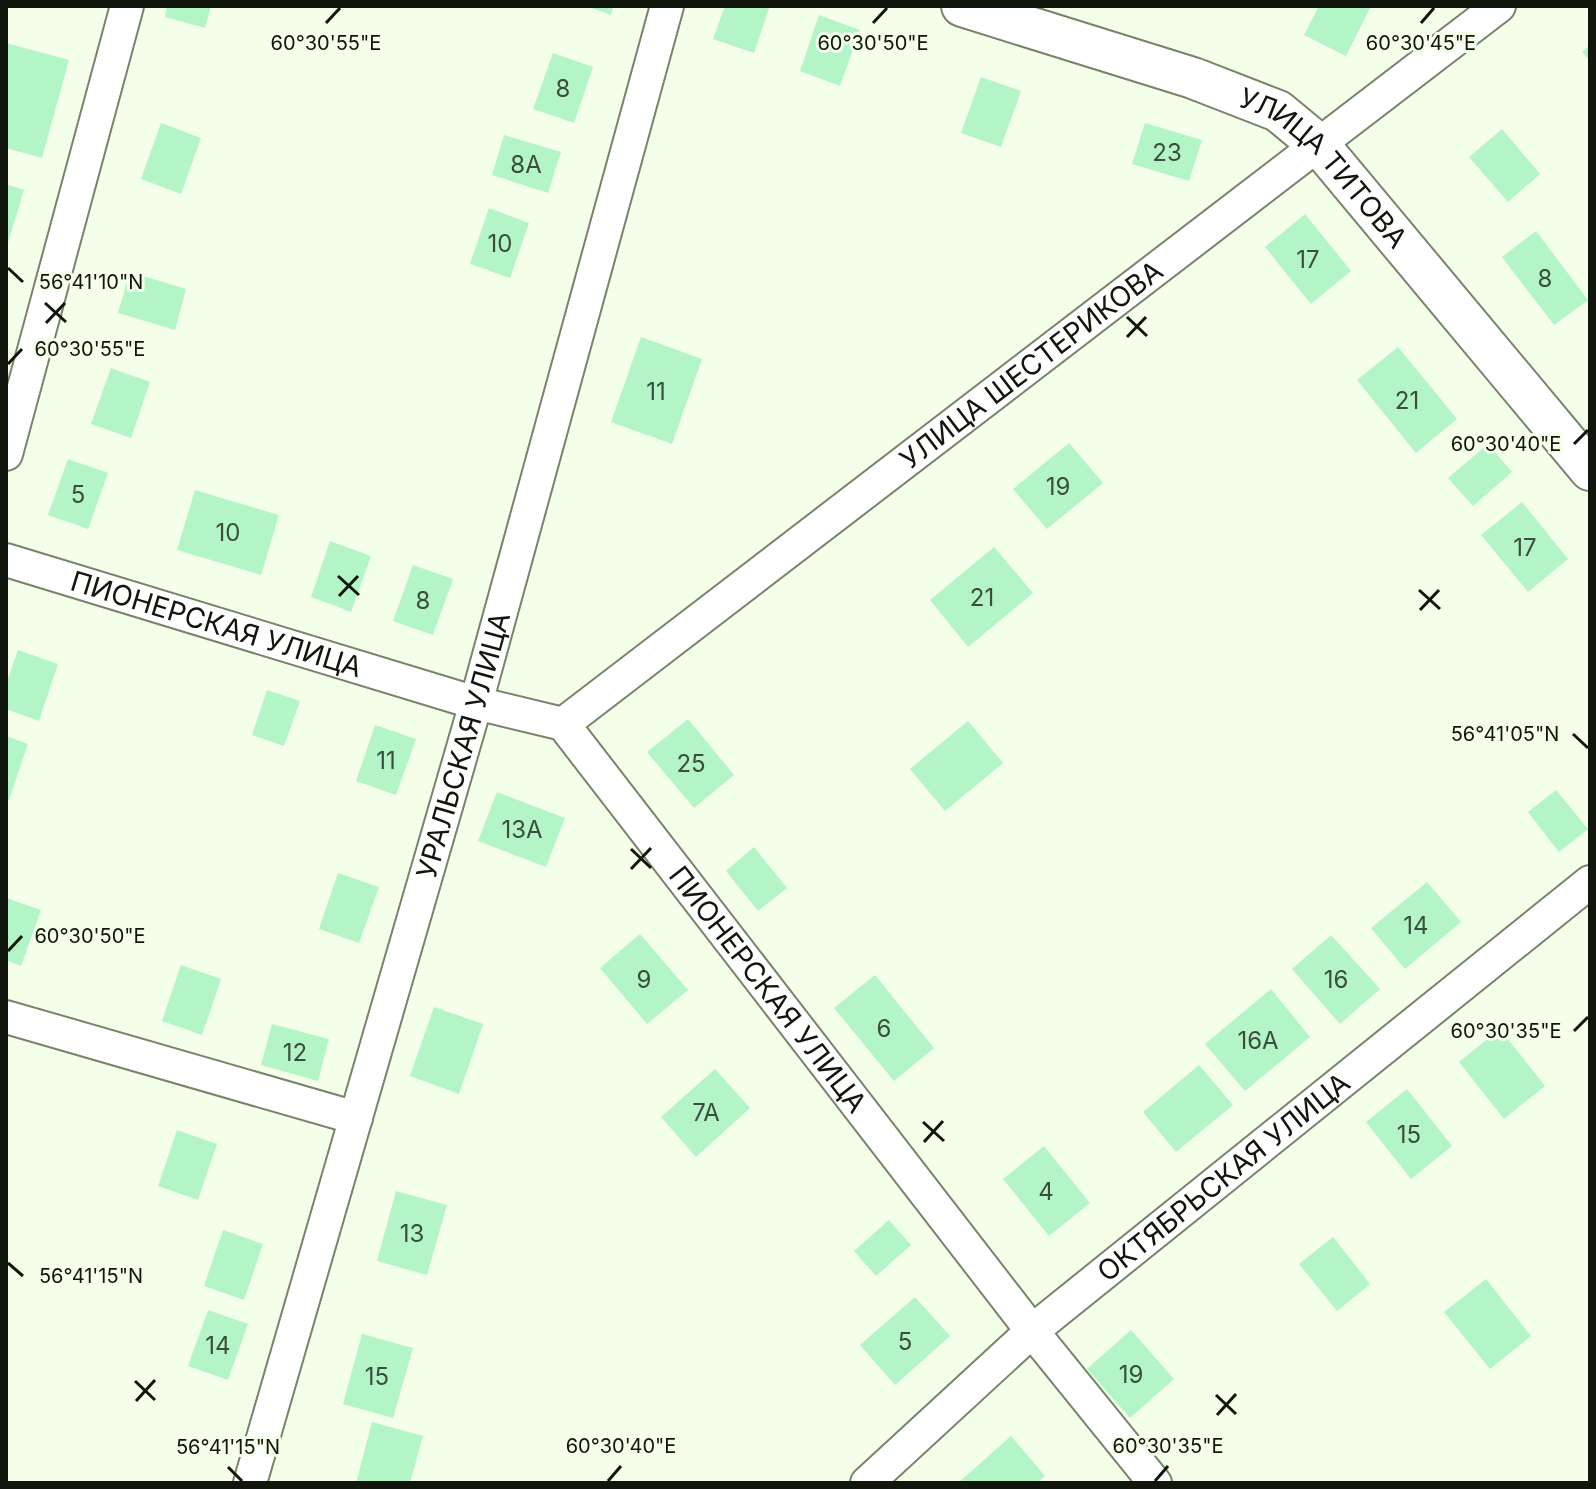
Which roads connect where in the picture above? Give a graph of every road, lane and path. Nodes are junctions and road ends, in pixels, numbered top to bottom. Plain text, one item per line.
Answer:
1 (127, 6) edge
2 (667, 6) edge
3 (962, 6) edge
4 (1499, 6) edge
5 (1319, 145) junction
6 (6, 454) edge
7 (1590, 470) edge
8 (6, 560) edge
9 (476, 703) junction
10 (563, 724) junction
11 (1590, 882) edge
12 (6, 1017) edge
13 (356, 1118) junction
14 (1032, 1331) junction
15 (250, 1483) edge
16 (867, 1483) edge
17 (1155, 1483) edge

1 - 6 street
2 - 9 street, УРАЛЬСКАЯ УЛИЦА
3 - 5 street, УЛИЦА ТИТОВА
4 - 5 street, УЛИЦА ШЕСТЕРИКОВА
5 - 7 street, УЛИЦА ТИТОВА
5 - 10 street, УЛИЦА ШЕСТЕРИКОВА
8 - 9 street, ПИОНЕРСКАЯ УЛИЦА
9 - 10 street, ПИОНЕРСКАЯ УЛИЦА
9 - 13 street, УРАЛЬСКАЯ УЛИЦА
10 - 14 street, ПИОНЕРСКАЯ УЛИЦА
11 - 14 street, ОКТЯБРЬСКАЯ УЛИЦА
12 - 13 street
13 - 15 street, УРАЛЬСКАЯ УЛИЦА
14 - 16 street, ОКТЯБРЬСКАЯ УЛИЦА
14 - 17 street, ПИОНЕРСКАЯ УЛИЦА

